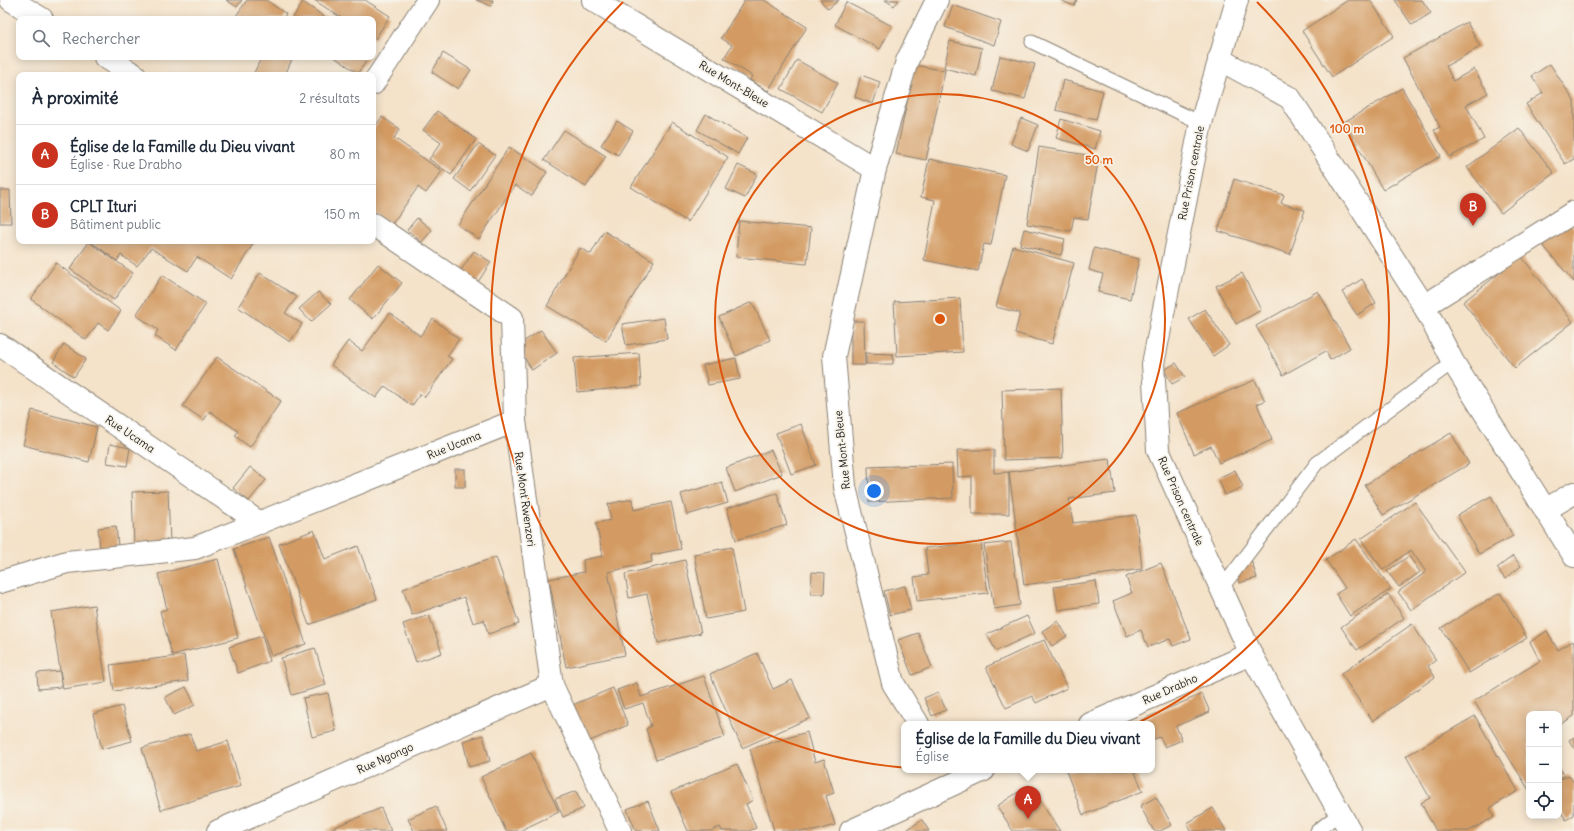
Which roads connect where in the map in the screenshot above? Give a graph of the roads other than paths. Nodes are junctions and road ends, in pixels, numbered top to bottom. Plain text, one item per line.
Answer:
1 (11, 0) edge
2 (428, 0) edge
3 (593, 0) edge
4 (937, 0) edge
5 (1237, 0) edge
6 (37, 16) edge
7 (1032, 42) dead end
8 (1219, 58) junction
9 (110, 60) edge
10 (129, 72) edge
11 (376, 79) edge
12 (1201, 123) junction
13 (875, 169) junction
14 (1574, 212) edge
15 (376, 226) edge
16 (1424, 306) junction
17 (0, 346) edge
18 (1453, 362) junction
19 (514, 421) junction
20 (1574, 493) edge
21 (1545, 510) junction
22 (260, 523) junction
23 (1574, 556) edge
24 (0, 582) edge
25 (1221, 589) junction
26 (1251, 654) junction
27 (552, 685) junction
28 (916, 721) edge
29 (1097, 721) edge
30 (969, 773) edge
31 (949, 777) edge
32 (1345, 822) edge
33 (218, 831) edge
34 (620, 831) edge
35 (851, 831) edge
36 (1317, 831) edge

1 - 6 street
2 - 11 street
3 - 13 street, Rue Mont-Bleue
4 - 13 street, Rue Mont-Bleue
5 - 8 street, Rue Prison centrale
7 - 12 lane
8 - 12 street, Rue Prison centrale
8 - 16 street
9 - 10 street
12 - 25 street, Rue Prison centrale
13 - 28 street, Rue Mont-Bleue
14 - 16 street
15 - 19 street, Rue Mont Rwenzori
16 - 18 street
17 - 22 street, Rue Ucama
18 - 21 street
18 - 25 lane
19 - 22 street, Rue Ucama
19 - 27 street, Rue Mont Rwenzori
20 - 21 street
21 - 23 street
22 - 24 street, Rue Ucama
25 - 26 street, Rue Prison centrale
26 - 29 street, Rue Drabho
26 - 32 street, Rue Prison centrale
27 - 33 street, Rue Ngongo
27 - 34 street, Rue Mont Rwenzori
30 - 31 street
31 - 35 street
32 - 36 lane

